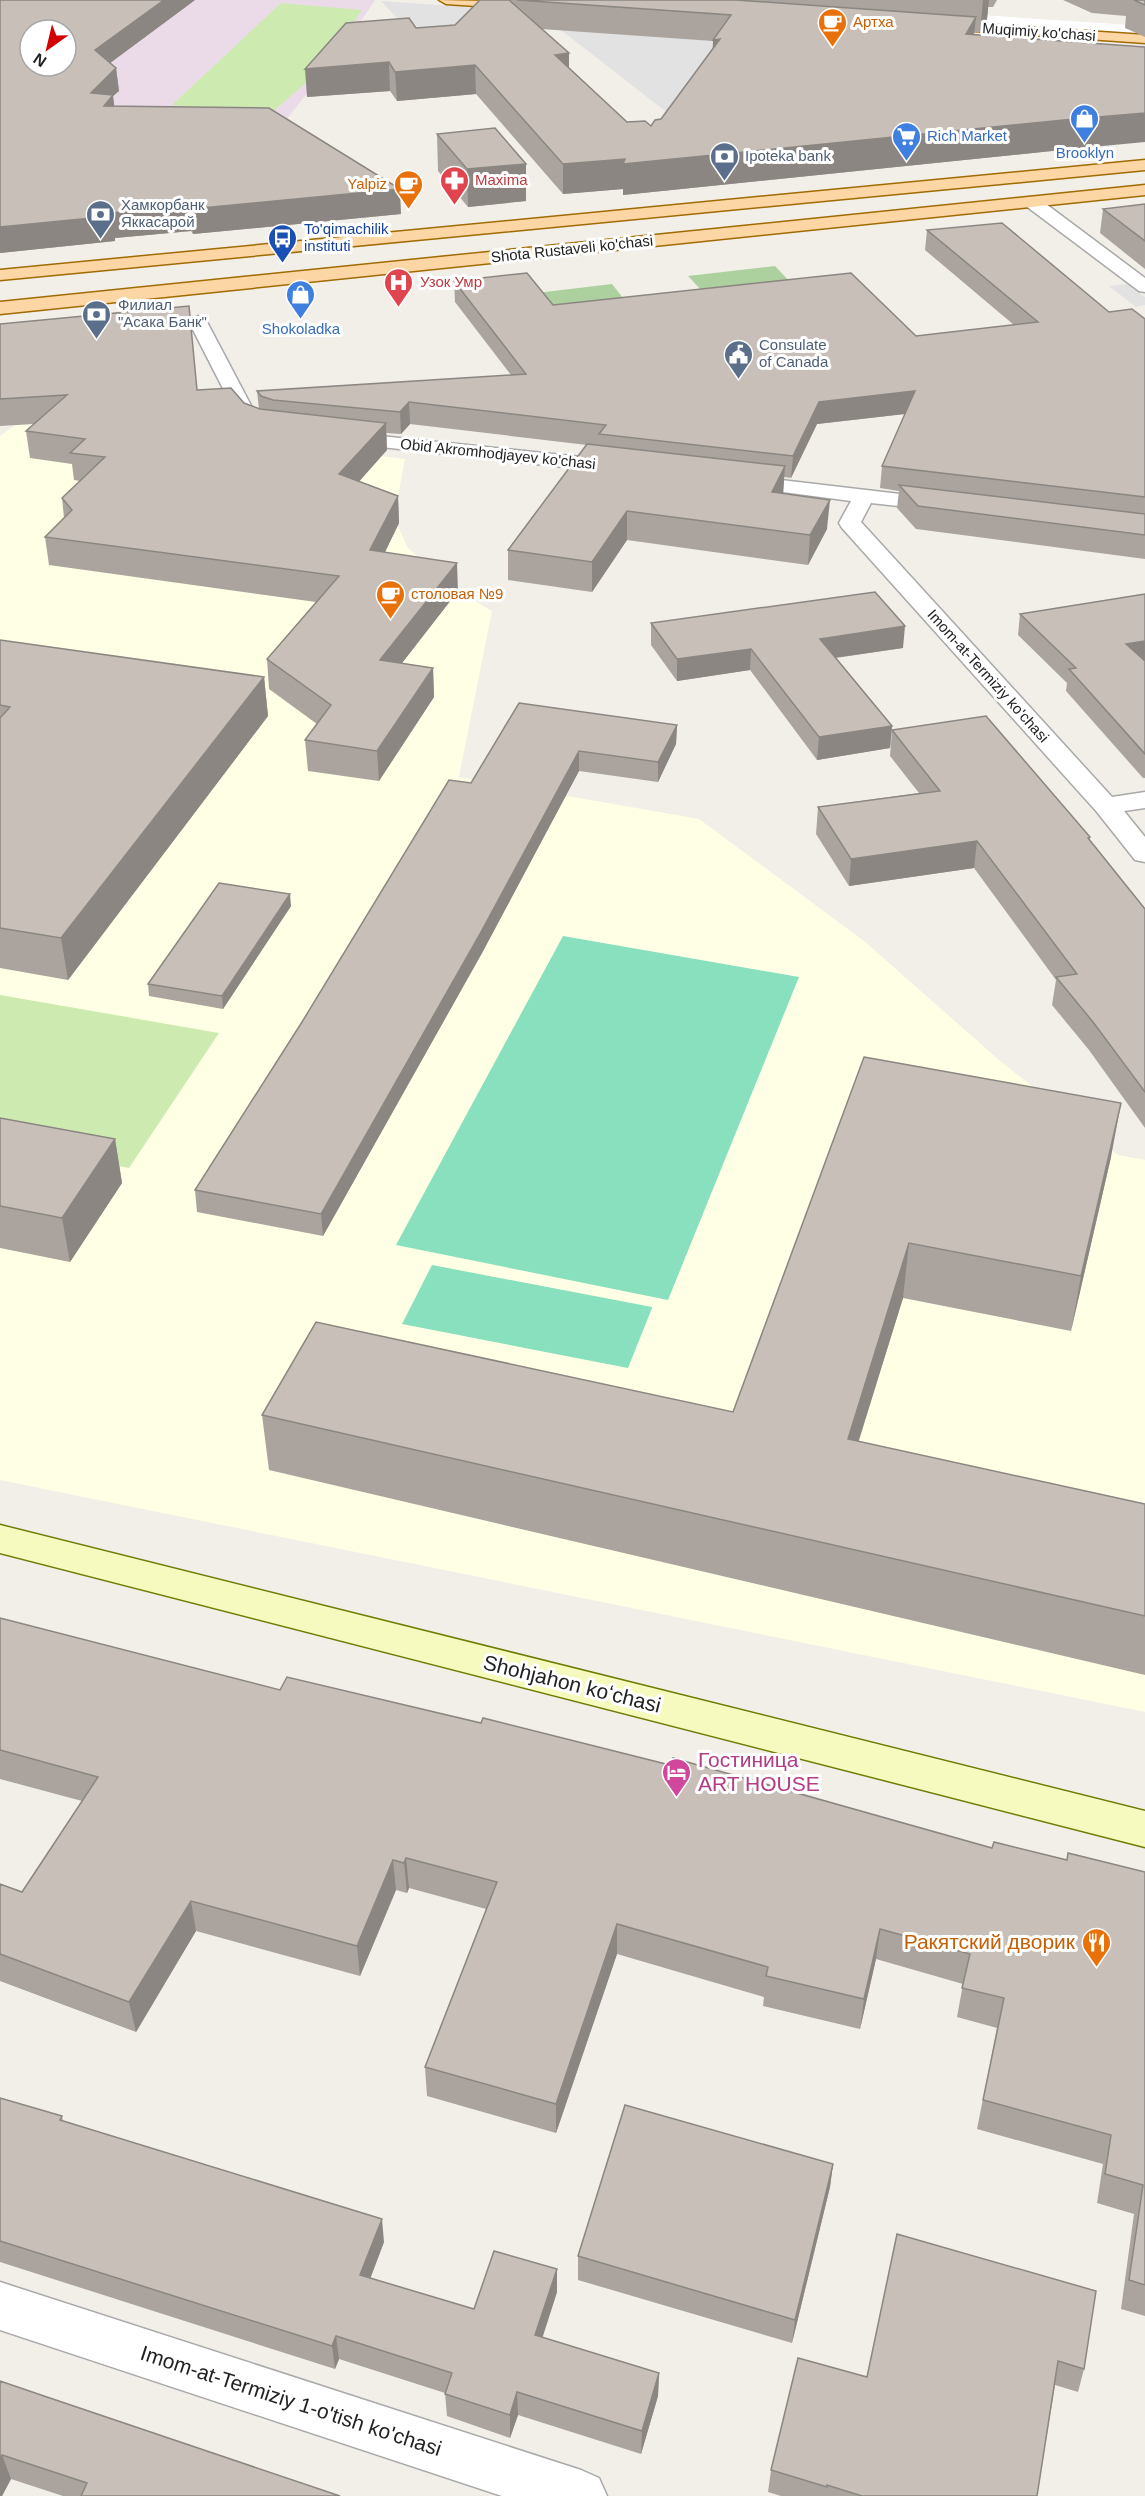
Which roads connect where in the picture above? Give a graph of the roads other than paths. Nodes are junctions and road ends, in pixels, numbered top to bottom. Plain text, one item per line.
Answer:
1 (446, 0) edge
2 (539, 7) dead end
3 (923, 25) junction
4 (1145, 31) edge
5 (1145, 39) edge
6 (1145, 50) edge
7 (1145, 165) edge
8 (1145, 190) edge
9 (1032, 202) junction
10 (0, 275) edge
11 (1145, 287) edge
12 (0, 308) edge
13 (198, 322) dead end
14 (284, 433) edge
15 (317, 435) edge
16 (640, 470) edge
17 (722, 480) edge
18 (864, 496) junction
19 (969, 508) edge
20 (1145, 800) edge
21 (1106, 806) junction
22 (1145, 854) edge
23 (0, 1539) edge
24 (1145, 1828) edge
25 (0, 2306) edge
26 (581, 2496) edge

1 - 2 main road
3 - 4 main road, Muqimiy ko'chasi
3 - 5 main road, Muqimiy ko'chasi
3 - 6 main road
7 - 10 main road, Shota Rustaveli ko'chasi
8 - 9 main road, Shota Rustaveli ko'chasi
9 - 11 street
9 - 12 main road, Shota Rustaveli ko'chasi
13 - 14 street
15 - 16 street, Obid Akromhodjayev ko'chasi
17 - 18 street
18 - 19 street
18 - 21 street, Imom-at-Termiziy ko'chasi
20 - 21 street
21 - 22 street, Imom-at-Termiziy ko'chasi
23 - 24 street, Shohjahon koʻchasi
25 - 26 street, Imom-at-Termiziy 1-o'tish ko'chasi

